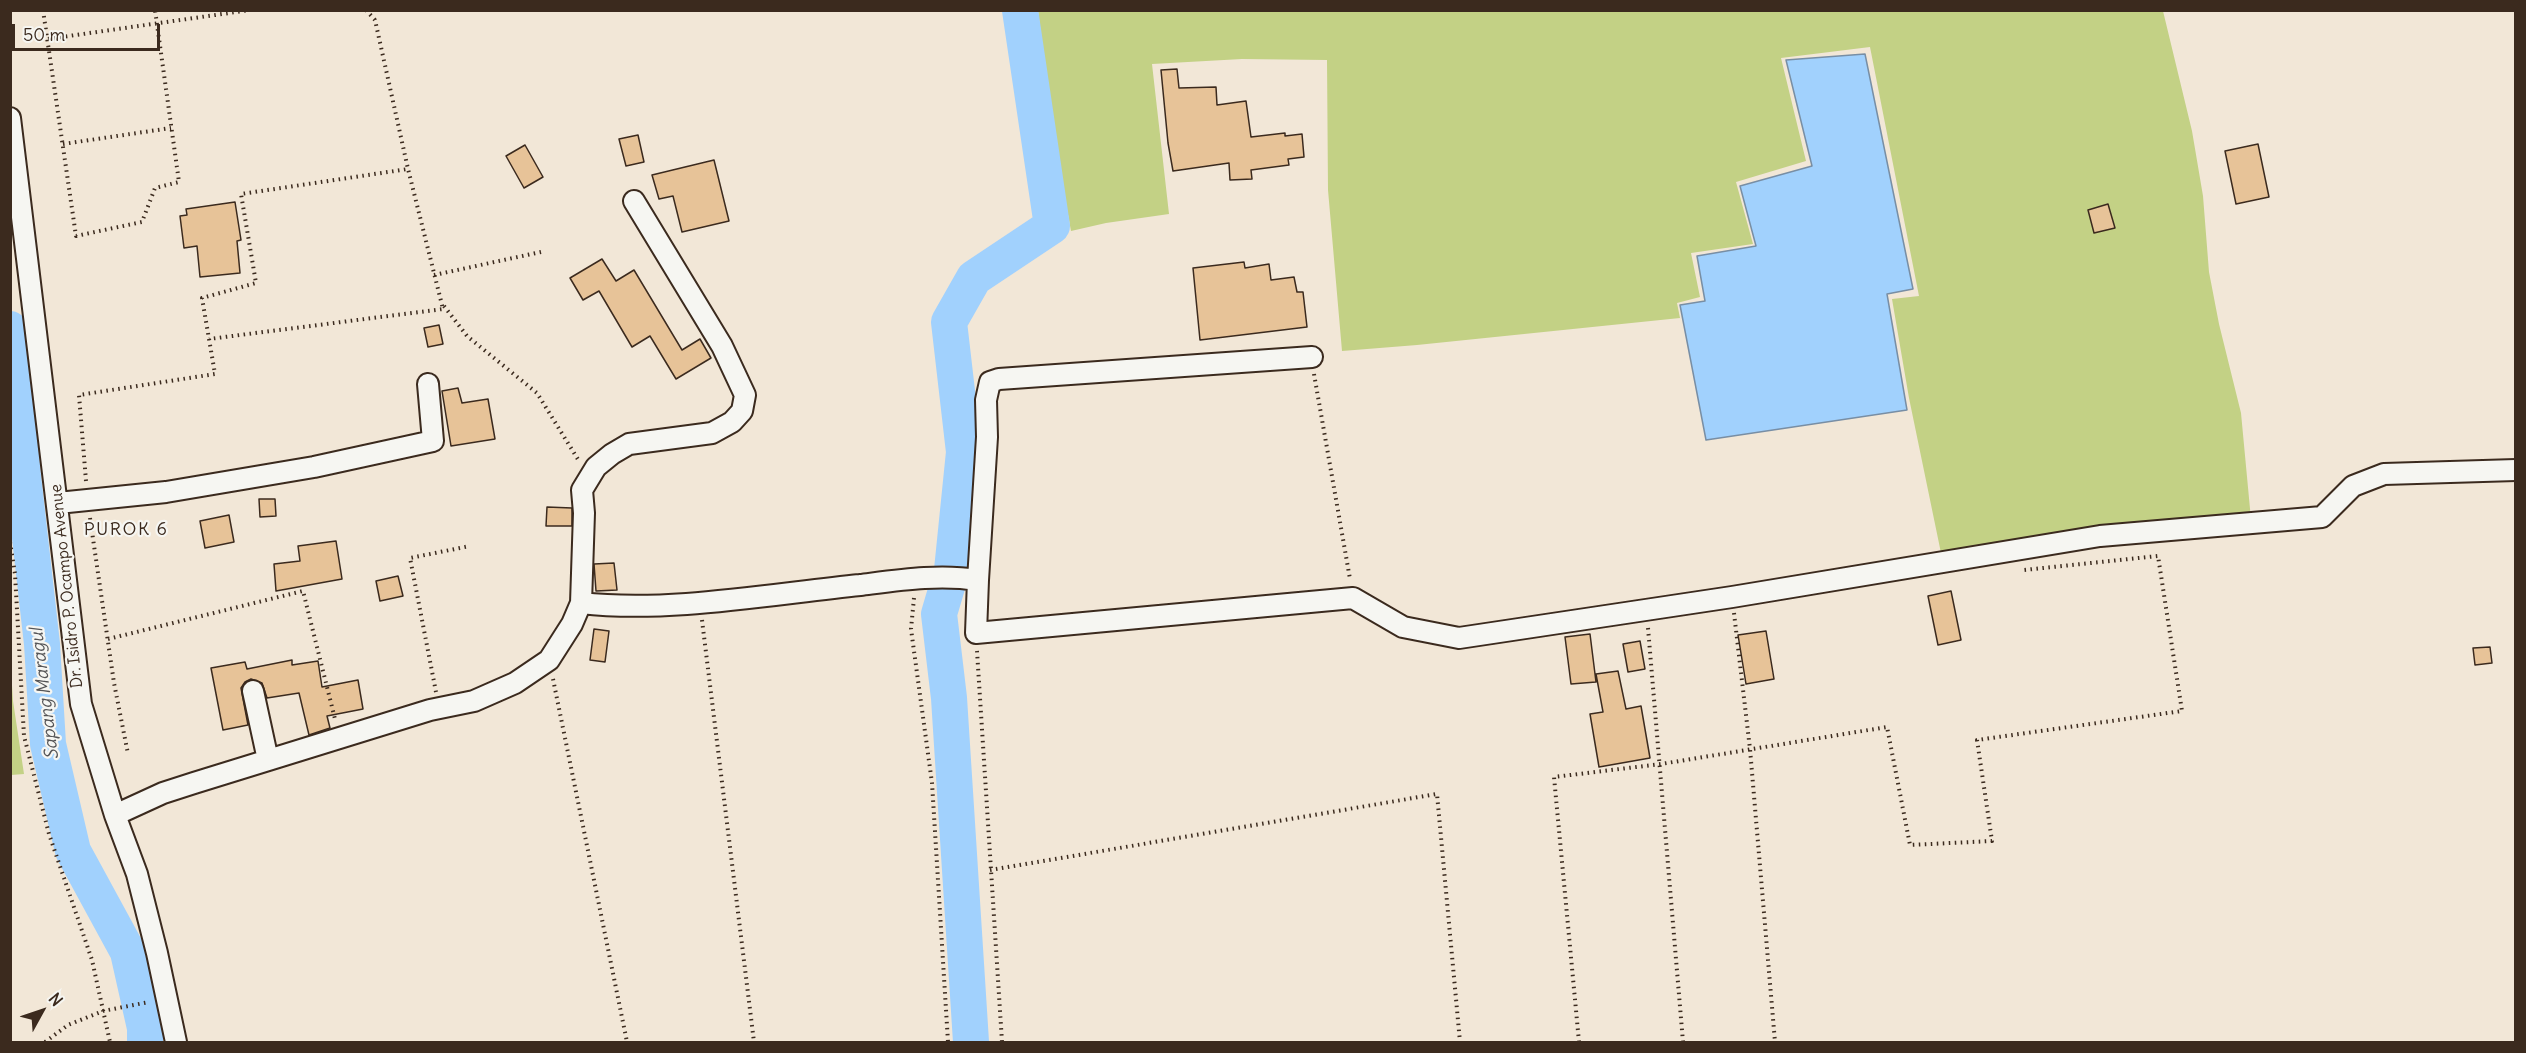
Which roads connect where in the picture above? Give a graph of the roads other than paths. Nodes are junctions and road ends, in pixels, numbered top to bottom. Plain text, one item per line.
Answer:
1 (10, 118) edge
2 (634, 201) dead end
3 (1312, 357) road end
4 (428, 384) dead end
5 (2516, 470) edge
6 (58, 503) junction
7 (973, 579) junction
8 (581, 603) junction
9 (253, 691) dead end
10 (268, 760) junction
11 (115, 815) junction
12 (176, 1042) edge

1 - 6 street, Dr. Isidro P. Ocampo Avenue
2 - 8 street
3 - 7 street
4 - 6 street
5 - 7 street
6 - 11 street, Dr. Isidro P. Ocampo Avenue
7 - 8 street
8 - 10 street
9 - 10 street
10 - 11 street
11 - 12 street, Dr. Isidro P. Ocampo Avenue

